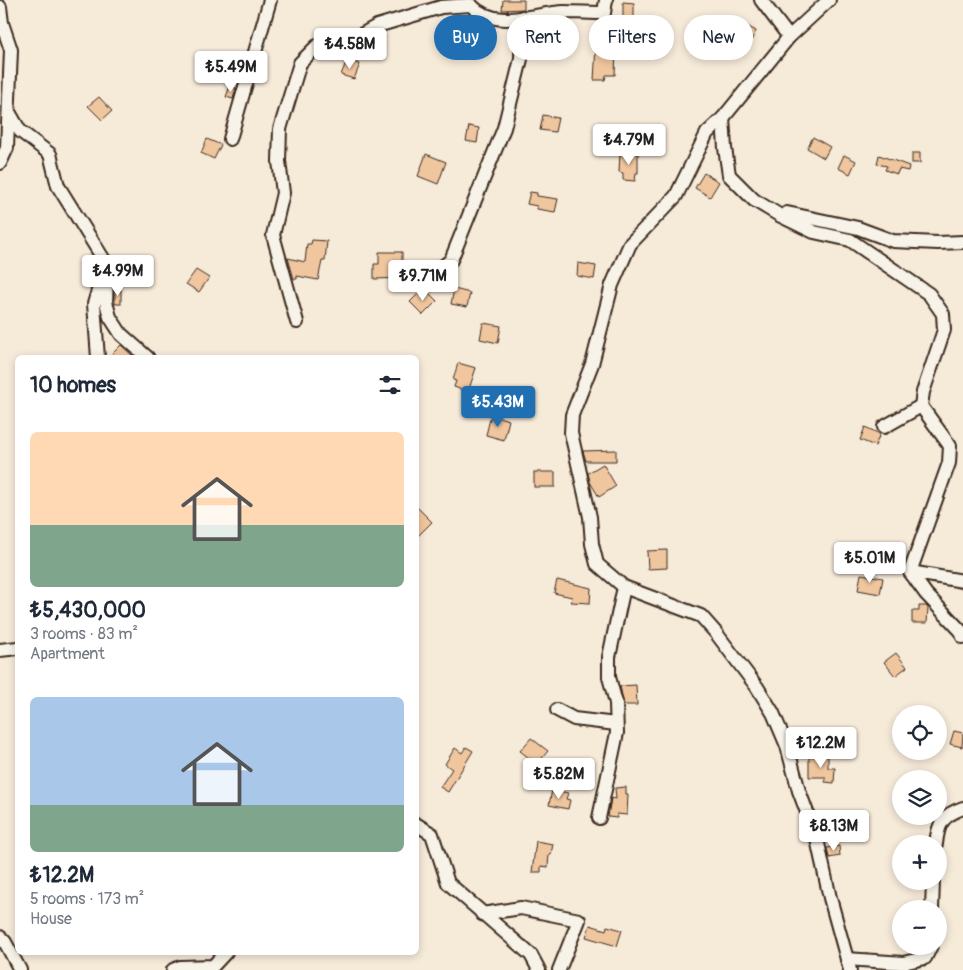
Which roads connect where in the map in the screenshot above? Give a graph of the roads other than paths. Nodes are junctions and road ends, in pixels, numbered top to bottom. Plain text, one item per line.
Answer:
1 (270, 0) edge
2 (606, 0) edge
3 (762, 0) edge
4 (829, 0) edge
5 (0, 7) edge
6 (539, 15) edge
7 (507, 18) edge
8 (789, 37) junction
9 (521, 60) edge
10 (9, 112) junction
11 (723, 118) junction
12 (230, 139) dead end
13 (0, 163) edge
14 (779, 215) junction
15 (963, 242) edge
16 (104, 260) junction
17 (419, 276) dead end
18 (297, 322) dead end
19 (98, 355) edge
20 (145, 355) edge
21 (921, 406) junction
22 (884, 428) dead end
23 (910, 572) junction
24 (963, 581) edge
25 (624, 587) junction
26 (963, 637) edge
27 (15, 648) edge
28 (0, 650) edge
29 (557, 710) dead end
30 (616, 724) junction
31 (963, 808) edge
32 (599, 818) dead end
33 (419, 826) edge
34 (937, 835) edge
35 (482, 914) junction
36 (0, 937) edge
37 (224, 955) edge
38 (926, 955) edge
39 (849, 964) edge
40 (214, 968) edge
41 (20, 970) edge
42 (173, 970) edge
43 (539, 970) edge
44 (559, 970) edge

1 - 12 street
2 - 6 street
3 - 8 street
4 - 8 street
5 - 10 street
7 - 18 street
8 - 11 street
9 - 17 street
10 - 13 street
10 - 16 street
11 - 14 street
11 - 25 street
14 - 15 street
14 - 21 street
16 - 19 street
16 - 20 street
21 - 22 street
21 - 23 street
23 - 24 street
23 - 26 street
25 - 30 street
25 - 39 street
27 - 28 street
29 - 30 street
30 - 32 street
31 - 34 street
33 - 35 street
35 - 43 street
35 - 44 street
36 - 41 street
37 - 40 street
38 - 39 street
40 - 42 street

